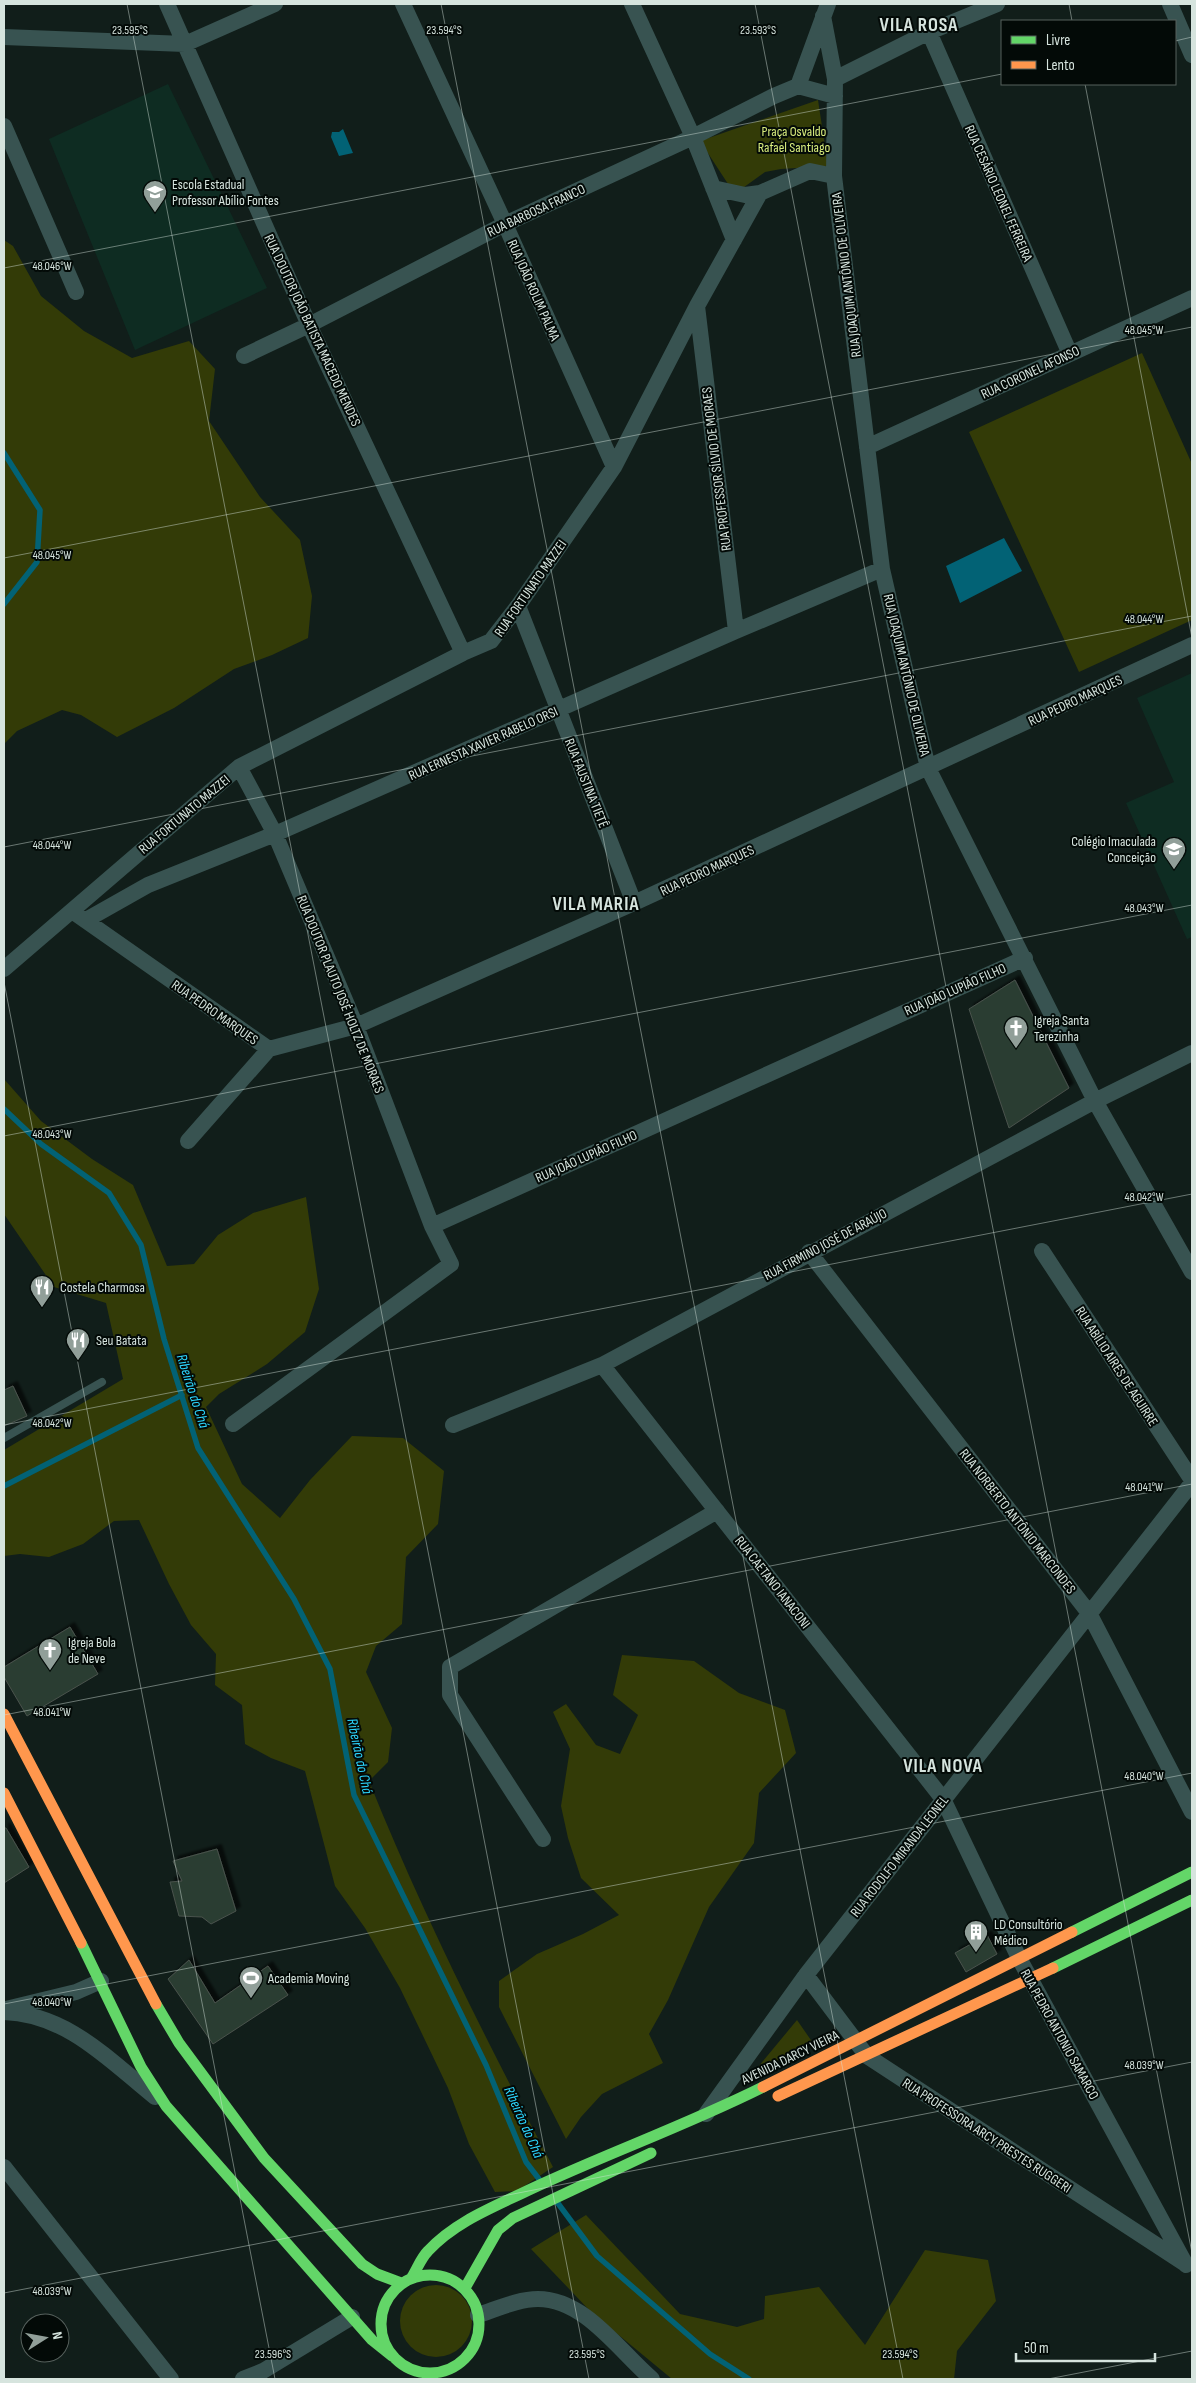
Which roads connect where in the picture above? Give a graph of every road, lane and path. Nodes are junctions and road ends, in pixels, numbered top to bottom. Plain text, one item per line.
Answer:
1 (167, 4) edge
2 (276, 4) edge
3 (403, 4) edge
4 (632, 4) edge
5 (997, 4) edge
6 (1170, 4) edge
7 (825, 10) edge
8 (929, 32) junction
9 (4, 37) edge
10 (185, 44) junction
11 (1192, 55) edge
12 (798, 86) junction
13 (835, 88) junction
14 (4, 126) edge
15 (693, 136) junction
16 (834, 176) junction
17 (713, 188) junction
18 (760, 192) junction
19 (505, 224) junction
20 (734, 240) junction
21 (76, 292) dead end
22 (1192, 298) edge
23 (697, 306) junction
24 (309, 325) junction
25 (1070, 354) junction
26 (244, 356) dead end
27 (867, 447) junction
28 (614, 467) junction
29 (882, 569) junction
30 (518, 606) junction
31 (736, 631) junction
32 (1192, 645) edge
33 (463, 653) junction
34 (558, 710) junction
35 (239, 767) junction
36 (928, 768) junction
37 (275, 834) junction
38 (634, 903) junction
39 (79, 916) junction
40 (1025, 958) junction
41 (4, 968) edge
42 (356, 1026) junction
43 (269, 1049) junction
44 (1192, 1053) edge
45 (1096, 1101) junction
46 (188, 1141) dead end
47 (432, 1226) junction
48 (1042, 1251) dead end
49 (809, 1252) junction
50 (1192, 1272) edge
51 (602, 1365) junction
52 (102, 1382) dead end
53 (234, 1424) dead end
54 (453, 1425) dead end
55 (4, 1438) edge
56 (1192, 1481) edge
57 (717, 1511) junction
58 (1089, 1613) junction
59 (4, 1714) edge
60 (4, 1793) edge
61 (943, 1800) junction
62 (1192, 1812) edge
63 (542, 1839) dead end
64 (1192, 1872) edge
65 (1192, 1900) edge
66 (1019, 1958) junction
67 (806, 1975) junction
68 (1030, 1979) junction
69 (101, 1981) junction
70 (4, 2010) edge
71 (854, 2042) junction
72 (867, 2056) junction
73 (769, 2100) dead end
74 (166, 2106) junction
75 (705, 2116) junction
76 (662, 2149) dead end
77 (4, 2167) edge
78 (1189, 2267) edge
79 (406, 2280) junction
80 (465, 2288) junction
81 (478, 2315) junction
82 (352, 2317) junction
83 (395, 2359) junction
84 (460, 2363) junction
85 (171, 2379) edge
86 (243, 2379) edge
87 (404, 2379) edge
88 (461, 2379) edge
89 (652, 2379) edge

1 - 10 street, RUA DOUTOR JOÃO BATISTA MACEDO MENDES
2 - 10 street
3 - 19 street, RUA JOÃO ROLIM PALMA
4 - 15 street
5 - 8 street
6 - 11 street
7 - 12 street
7 - 13 street, RUA JOAQUIM ANTÔNIO DE OLIVEIRA
8 - 13 street
8 - 25 street, RUA CESÁRIO LEONEL FERREIRA
9 - 10 street
10 - 24 street, RUA DOUTOR JOÃO BATISTA MACEDO MENDES
12 - 13 street
12 - 15 street, RUA BARBOSA FRANCO
13 - 16 street, RUA JOAQUIM ANTÔNIO DE OLIVEIRA
14 - 21 street
15 - 17 street
15 - 19 street, RUA BARBOSA FRANCO
16 - 18 street
16 - 27 street, RUA JOAQUIM ANTÔNIO DE OLIVEIRA
17 - 18 street
17 - 20 street
18 - 20 street, RUA FORTUNATO MAZZEI
19 - 24 street, RUA BARBOSA FRANCO
19 - 28 street, RUA JOÃO ROLIM PALMA
20 - 23 street, RUA FORTUNATO MAZZEI
22 - 25 street, RUA CORONEL AFONSO
23 - 28 street, RUA FORTUNATO MAZZEI
23 - 31 street, RUA PROFESSOR SÍLVIO DE MORAES
24 - 26 street, RUA BARBOSA FRANCO
24 - 33 street, RUA DOUTOR JOÃO BATISTA MACEDO MENDES
25 - 27 street, RUA CORONEL AFONSO
27 - 29 street, RUA JOAQUIM ANTÔNIO DE OLIVEIRA
28 - 30 street, RUA FORTUNATO MAZZEI
29 - 31 street, RUA ERNESTA XAVIER RABELO ORSI
29 - 36 street, RUA JOAQUIM ANTÔNIO DE OLIVEIRA
30 - 33 street, RUA FORTUNATO MAZZEI
30 - 34 street, RUA FAUSTINA TIETÊ
31 - 34 street, RUA ERNESTA XAVIER RABELO ORSI
32 - 36 street, RUA PEDRO MARQUES
33 - 35 street, RUA FORTUNATO MAZZEI
34 - 37 street, RUA ERNESTA XAVIER RABELO ORSI
34 - 38 street, RUA FAUSTINA TIETÊ
35 - 37 street, RUA DOUTOR PLAUTO JOSÉ HOLTZ DE MORAES
35 - 39 street, RUA FORTUNATO MAZZEI
36 - 38 street, RUA PEDRO MARQUES
36 - 40 street, RUA JOAQUIM ANTÔNIO DE OLIVEIRA
37 - 39 street, RUA ERNESTA XAVIER RABELO ORSI
37 - 42 street, RUA DOUTOR PLAUTO JOSÉ HOLTZ DE MORAES
38 - 42 street, RUA PEDRO MARQUES
39 - 41 street, RUA FORTUNATO MAZZEI
39 - 43 street, RUA PEDRO MARQUES
40 - 45 street, RUA JOAQUIM ANTÔNIO DE OLIVEIRA
40 - 47 street, RUA JOÃO LUPIÃO FILHO
42 - 43 street, RUA PEDRO MARQUES
42 - 47 street, RUA DOUTOR PLAUTO JOSÉ HOLTZ DE MORAES
43 - 46 street
44 - 45 street, RUA FIRMINO JOSÉ DE ARAÚJO
45 - 49 street, RUA FIRMINO JOSÉ DE ARAÚJO
45 - 50 street, RUA JOAQUIM ANTÔNIO DE OLIVEIRA
47 - 53 street
48 - 56 street, RUA ABÍLIO AIRES DE AGUIRRE
49 - 51 street, RUA FIRMINO JOSÉ DE ARAÚJO
49 - 58 street, RUA NORBERTO ANTÔNIO MARCONDES
51 - 54 street, RUA FIRMINO JOSÉ DE ARAÚJO
51 - 57 street, RUA CAETANO IANACONI
52 - 55 lane
56 - 58 street, RUA RODOLFO MIRANDA LEONEL
57 - 61 street, RUA CAETANO IANACONI
57 - 63 street
58 - 61 street, RUA RODOLFO MIRANDA LEONEL
58 - 62 street, RUA NORBERTO ANTÔNIO MARCONDES
59 - 79 main road
60 - 69 main road
61 - 66 street, RUA PEDRO ANTONIO SAMARCO
61 - 67 street, RUA RODOLFO MIRANDA LEONEL
64 - 66 main road, AVENIDA DARCY VIEIRA
65 - 68 main road
66 - 68 street, RUA PEDRO ANTONIO SAMARCO
66 - 71 main road, AVENIDA DARCY VIEIRA
67 - 71 street, RUA PROFESSORA ARCY PRESTES RUGGERI
67 - 75 street, RUA RODOLFO MIRANDA LEONEL
68 - 72 main road
68 - 78 street, RUA PEDRO ANTONIO SAMARCO
69 - 70 street
69 - 74 main road
70 - 74 street
71 - 72 street, RUA PROFESSORA ARCY PRESTES RUGGERI
71 - 75 main road, AVENIDA DARCY VIEIRA
72 - 73 main road
72 - 78 street, RUA PROFESSORA ARCY PRESTES RUGGERI
74 - 82 main road
75 - 79 main road, AVENIDA DARCY VIEIRA
76 - 80 main road
77 - 85 street
79 - 80 main road
79 - 83 main road
80 - 81 main road
81 - 84 main road
81 - 89 street
82 - 83 main road
82 - 86 street
83 - 84 main road
83 - 87 main road
84 - 88 main road

